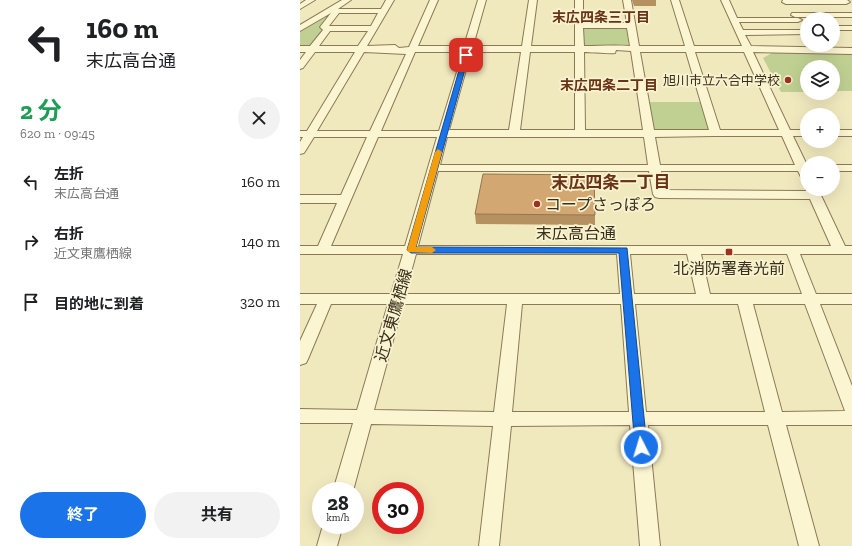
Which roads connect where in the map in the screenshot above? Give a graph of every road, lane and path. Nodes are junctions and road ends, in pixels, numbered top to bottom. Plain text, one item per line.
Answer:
1 (311, 0) edge
2 (347, 0) edge
3 (390, 0) edge
4 (434, 0) edge
5 (482, 0) edge
6 (533, 0) edge
7 (579, 0) edge
8 (627, 0) edge
9 (675, 0) edge
10 (725, 0) edge
11 (845, 1) edge
12 (300, 7) edge
13 (852, 10) edge
14 (334, 11) junction
15 (383, 11) junction
16 (852, 15) edge
17 (797, 17) junction
18 (734, 20) junction
19 (800, 21) edge
20 (631, 25) junction
21 (580, 26) junction
22 (373, 28) junction
23 (840, 28) edge
24 (852, 28) edge
25 (300, 29) edge
26 (328, 29) junction
27 (800, 30) edge
28 (739, 33) junction
29 (800, 47) edge
30 (300, 49) edge
31 (312, 49) junction
32 (361, 49) junction
33 (412, 49) junction
34 (468, 49) junction
35 (526, 49) junction
36 (580, 49) junction
37 (635, 49) junction
38 (690, 49) junction
39 (747, 49) junction
40 (840, 51) edge
41 (852, 51) edge
42 (300, 66) edge
43 (786, 133) junction
44 (800, 133) edge
45 (840, 133) edge
46 (852, 133) edge
47 (305, 134) edge
48 (375, 134) junction
49 (443, 134) junction
50 (514, 134) junction
51 (580, 134) junction
52 (648, 134) junction
53 (716, 134) junction
54 (300, 151) edge
55 (800, 162) edge
56 (433, 168) junction
57 (840, 168) edge
58 (852, 168) edge
59 (654, 169) junction
60 (800, 172) edge
61 (800, 192) edge
62 (815, 196) edge
63 (300, 199) edge
64 (345, 199) junction
65 (300, 250) edge
66 (323, 250) junction
67 (411, 250) junction
68 (624, 250) junction
69 (693, 250) junction
70 (792, 250) junction
71 (846, 250) edge
72 (300, 299) edge
73 (326, 299) junction
74 (704, 299) junction
75 (744, 299) junction
76 (811, 299) junction
77 (852, 299) edge
78 (398, 300) junction
79 (515, 300) junction
80 (628, 300) junction
81 (300, 359) edge
82 (852, 408) edge
83 (300, 416) edge
84 (364, 418) junction
85 (638, 418) junction
86 (852, 418) edge
87 (501, 419) junction
88 (776, 419) junction
89 (346, 482) edge
90 (330, 534) edge
91 (327, 546) edge
92 (489, 546) edge
93 (650, 546) edge
94 (809, 546) edge

1 - 12 street
2 - 14 street
3 - 15 street
4 - 33 street
5 - 34 street, 近文東鷹栖線
6 - 35 street
7 - 21 street
8 - 20 street
9 - 38 street
10 - 18 street
11 - 13 street
11 - 17 street
14 - 15 street
14 - 25 street
14 - 26 street
15 - 22 street
16 - 17 street
17 - 18 street
17 - 19 street
18 - 28 street
20 - 21 street
20 - 37 street
21 - 36 street
22 - 26 street
22 - 32 street
23 - 24 street
26 - 31 street
27 - 28 street
28 - 39 street
29 - 39 street
30 - 31 street
31 - 32 street
31 - 42 street
32 - 33 street
32 - 47 street
33 - 34 street
33 - 48 street
34 - 35 street
34 - 49 street, 近文東鷹栖線
35 - 36 street
35 - 50 street
36 - 37 street
36 - 51 street
37 - 38 street
37 - 52 street
38 - 39 street
38 - 53 street
39 - 43 street
40 - 41 street
43 - 44 street
43 - 53 street
43 - 55 street
45 - 46 street
47 - 48 street
47 - 54 street
48 - 49 street
48 - 64 street
49 - 50 street
49 - 56 street, 近文東鷹栖線
50 - 51 street
51 - 52 street
52 - 53 street
52 - 59 street
56 - 59 street
56 - 67 street, 近文東鷹栖線
57 - 58 street
59 - 60 street
59 - 61 street
62 - 71 street
63 - 64 street
64 - 66 street
65 - 66 street, 末広高台通
66 - 67 street, 末広高台通
67 - 68 street, 末広高台通
67 - 78 street, 近文東鷹栖線
68 - 69 street, 末広高台通
68 - 80 street
69 - 70 street, 末広高台通
69 - 74 street
70 - 71 street, 末広高台通
70 - 76 street
72 - 73 street
73 - 78 street
73 - 81 street
74 - 75 street
74 - 80 street
75 - 76 street
75 - 88 street
76 - 77 street
76 - 82 street
78 - 79 street
78 - 84 street, 近文東鷹栖線
79 - 80 street
79 - 87 street
80 - 85 street
83 - 84 street
84 - 87 street
84 - 89 street, 近文東鷹栖線
85 - 87 street
85 - 88 street
85 - 93 street
86 - 88 street
87 - 92 street
88 - 94 street
90 - 91 street

